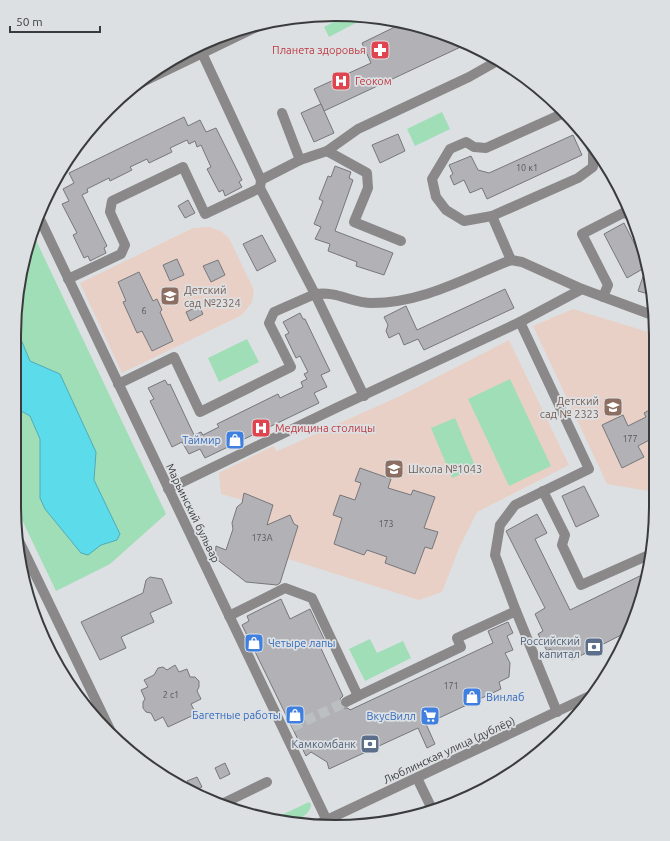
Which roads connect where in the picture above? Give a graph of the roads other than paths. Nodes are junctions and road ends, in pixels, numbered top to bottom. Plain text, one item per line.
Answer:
1 (232, 39) edge
2 (202, 53) junction
3 (493, 64) edge
4 (175, 65) edge
5 (282, 112) dead end
6 (559, 115) edge
7 (327, 151) junction
8 (593, 157) edge
9 (300, 160) junction
10 (260, 184) junction
11 (624, 213) edge
12 (492, 216) junction
13 (42, 224) edge
14 (401, 241) dead end
15 (511, 260) junction
16 (68, 279) junction
17 (582, 289) junction
18 (315, 294) junction
19 (603, 296) junction
20 (648, 313) edge
21 (520, 322) junction
22 (118, 384) junction
23 (364, 396) junction
24 (168, 489) junction
25 (543, 491) junction
26 (645, 557) edge
27 (26, 562) edge
28 (516, 611) junction
29 (229, 616) junction
30 (358, 696) junction
31 (581, 700) edge
32 (346, 702) tunnel mouth
33 (95, 708) edge
34 (557, 712) junction
35 (418, 778) junction
36 (267, 782) dead end
37 (228, 801) edge
38 (430, 805) edge
39 (327, 820) edge
40 (334, 820) edge

1 - 2 street
2 - 4 street
2 - 10 street
3 - 7 street
5 - 9 street
6 - 12 street
7 - 9 street
7 - 14 street
8 - 12 street
9 - 10 street
10 - 16 street
10 - 18 street
11 - 19 street
12 - 15 street
13 - 16 street, Марьинский бульвар
15 - 17 street
15 - 18 street
16 - 22 street, Марьинский бульвар
17 - 19 street
17 - 21 street
18 - 22 street
18 - 23 street
19 - 20 street
21 - 23 street
21 - 25 street
22 - 24 street, Марьинский бульвар
23 - 24 street
24 - 29 street, Марьинский бульвар
25 - 26 street
25 - 28 street
27 - 33 street
28 - 30 street
28 - 34 street
29 - 30 street
29 - 39 street, Марьинский бульвар
30 - 32 street
31 - 34 street, Люблинская улица (дублёр)
34 - 35 street, Люблинская улица (дублёр)
35 - 38 street
35 - 40 street, Люблинская улица (дублёр)
36 - 37 street

